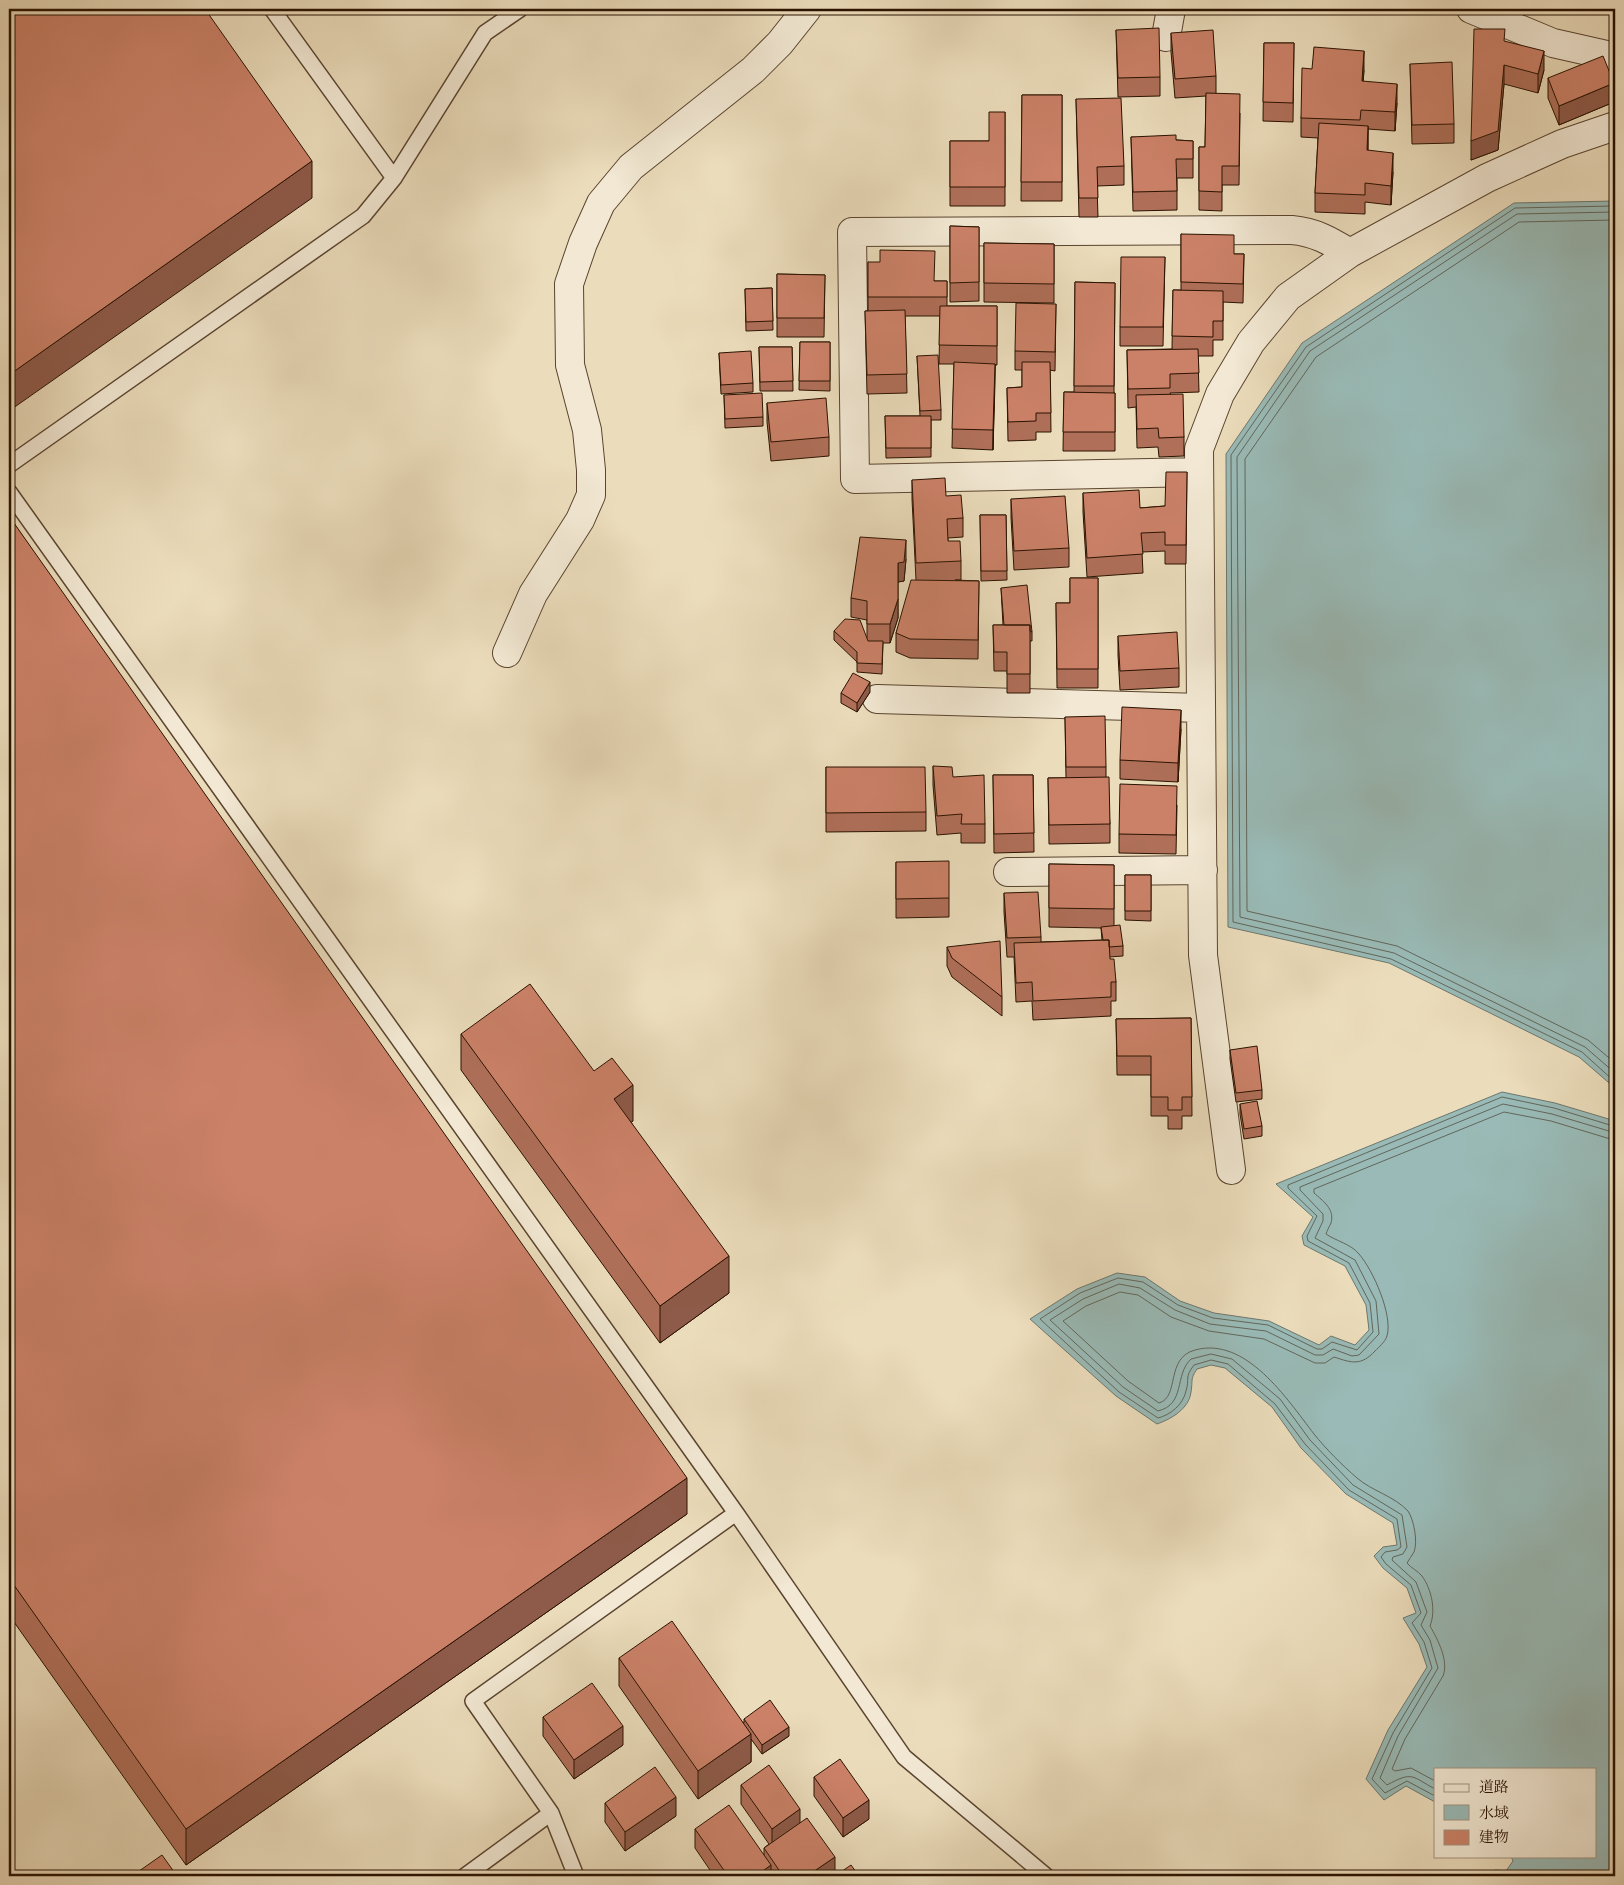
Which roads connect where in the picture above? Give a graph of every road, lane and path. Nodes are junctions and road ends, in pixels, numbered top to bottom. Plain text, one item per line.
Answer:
1 (272, 9) edge
2 (520, 9) edge
3 (807, 9) edge
4 (1171, 9) edge
5 (1472, 9) edge
6 (1166, 37) dead end
7 (1615, 57) edge
8 (1615, 126) edge
9 (394, 178) junction
10 (1350, 253) junction
11 (9, 465) edge
12 (1199, 472) junction
13 (9, 492) edge
14 (507, 653) dead end
15 (877, 700) dead end
16 (1201, 708) junction
17 (1203, 870) junction
18 (1008, 872) dead end
19 (1231, 1170) dead end
20 (736, 1513) junction
21 (551, 1813) junction
22 (465, 1876) edge
23 (576, 1876) edge
24 (1046, 1876) edge

1 - 9 lane
2 - 9 lane
3 - 14 street
4 - 6 street
5 - 7 street
8 - 10 street
9 - 11 lane
10 - 12 street
10 - 12 street
12 - 16 street
13 - 20 lane
15 - 16 street
16 - 17 street
17 - 18 street
17 - 19 street
20 - 21 lane
20 - 24 lane
21 - 22 lane
21 - 23 lane

